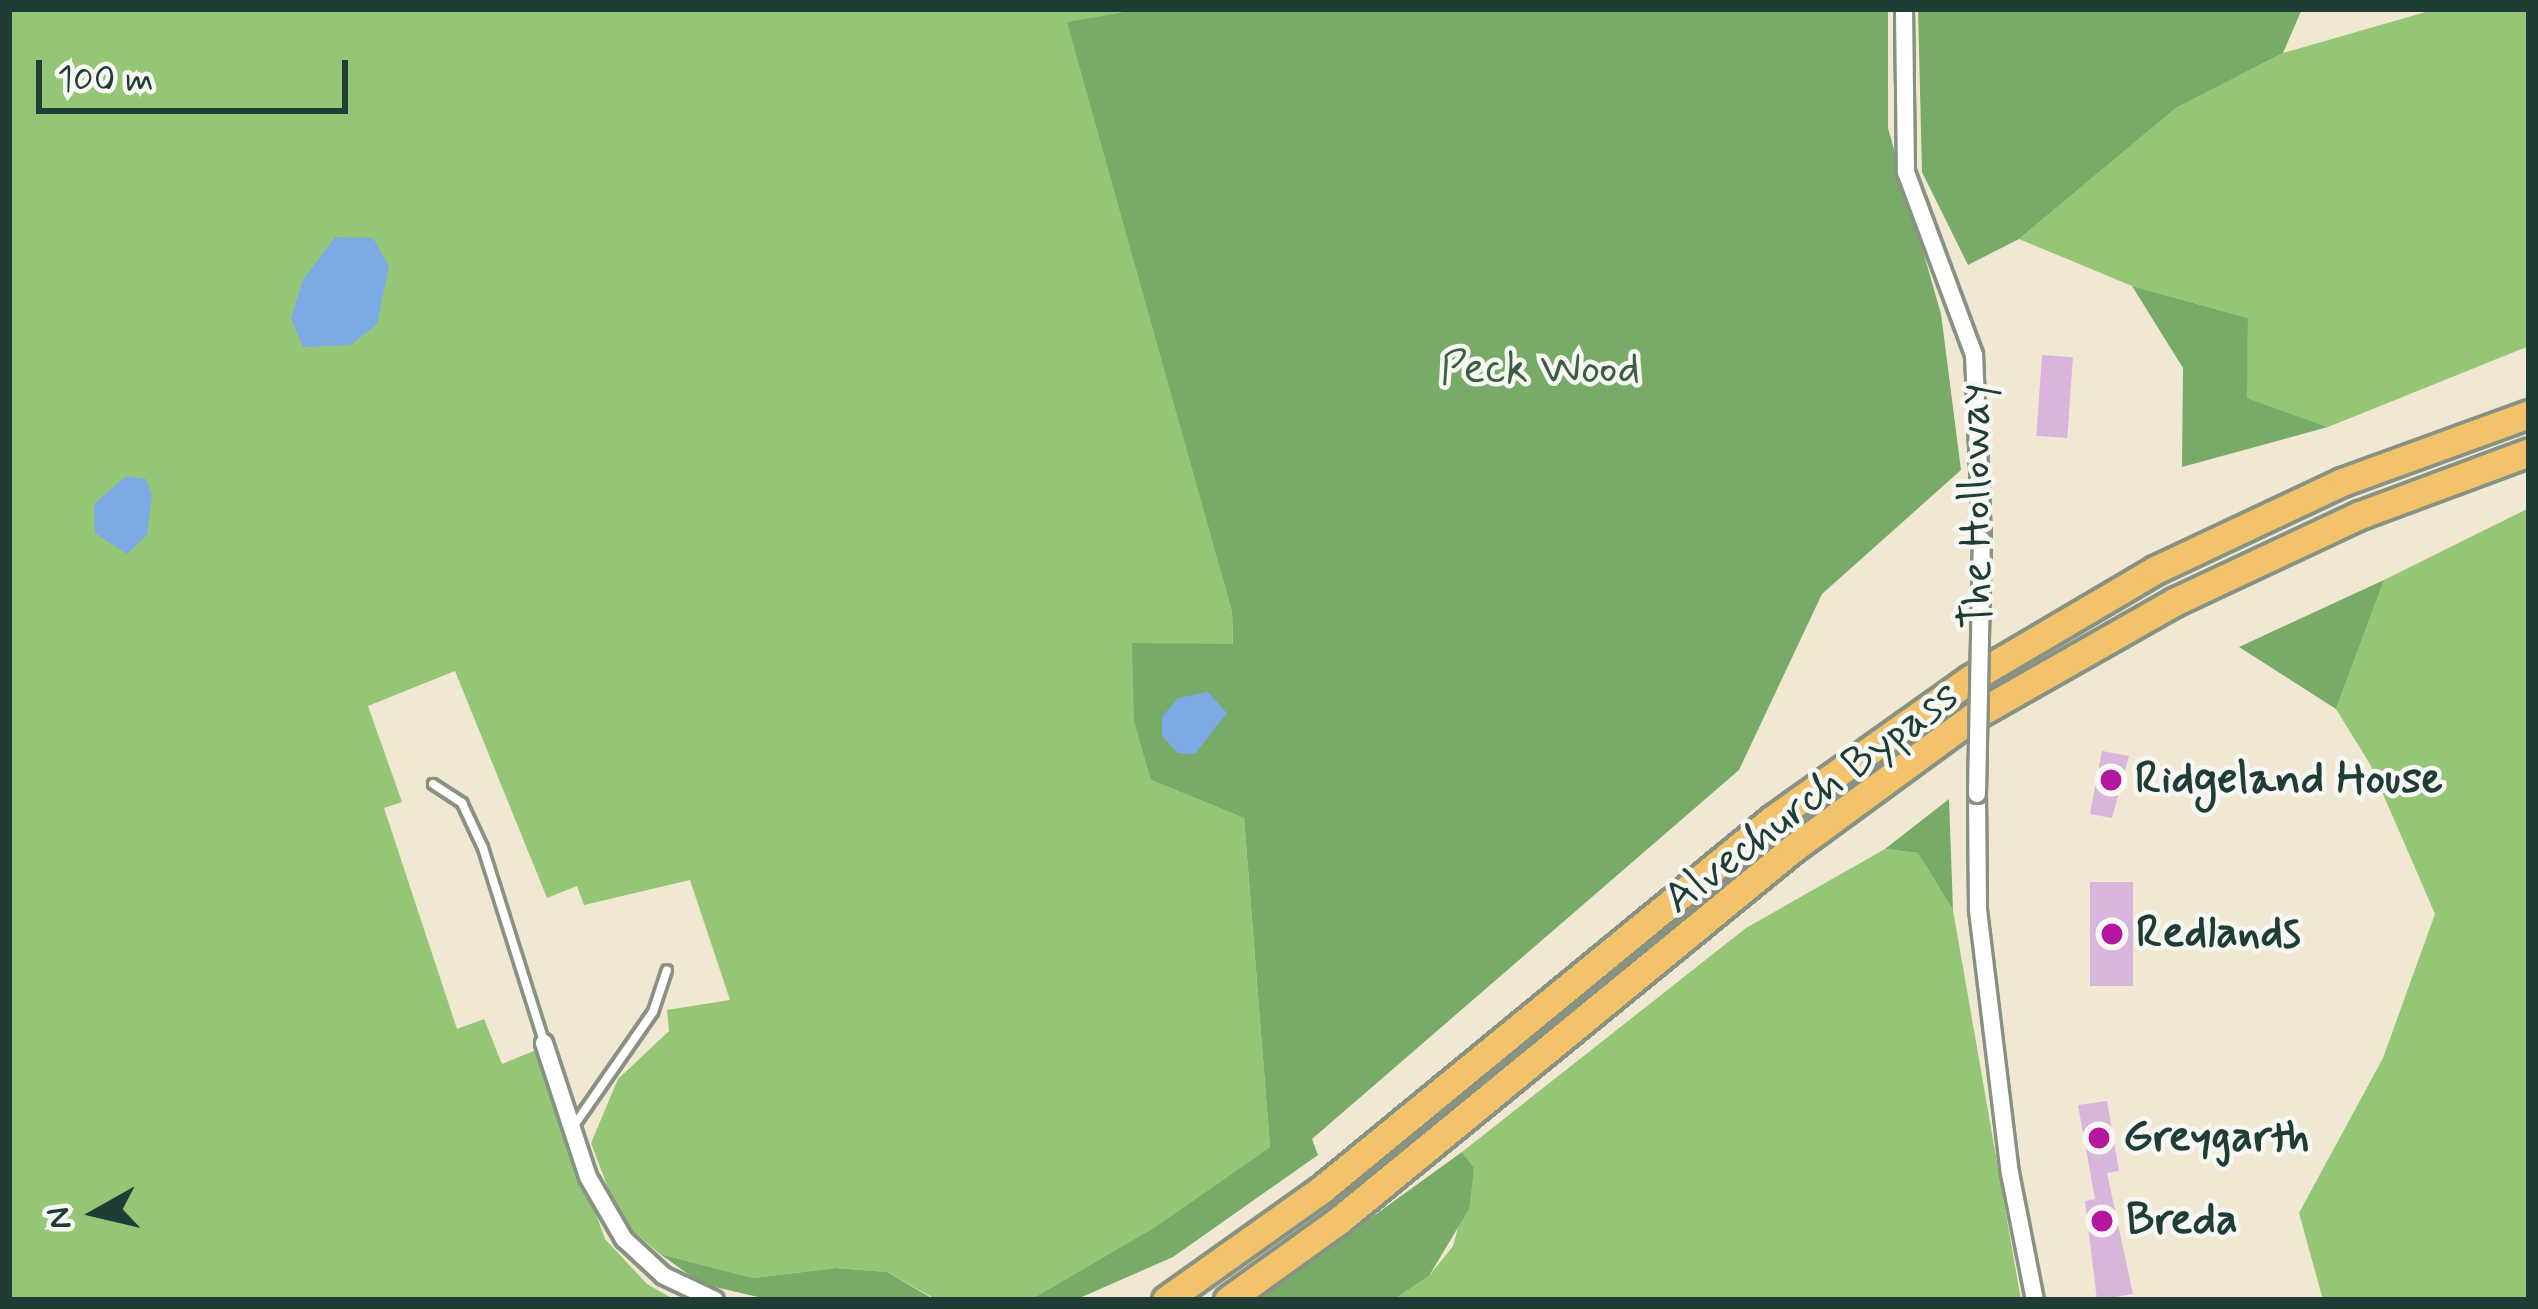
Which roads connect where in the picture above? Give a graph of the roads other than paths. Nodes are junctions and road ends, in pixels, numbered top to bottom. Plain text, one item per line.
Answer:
1 (1904, 9) edge
2 (2529, 414) edge
3 (2529, 452) edge
4 (433, 784) dead end
5 (668, 970) dead end
6 (544, 1043) joint
7 (572, 1128) junction
8 (715, 1300) edge
9 (1166, 1300) edge
10 (1228, 1300) edge
11 (2035, 1300) edge

1 - 11 street, The Holloway, bridge
2 - 9 highway, Alvechurch Bypass
3 - 10 highway, Alvechurch Bypass
4 - 6 lane
5 - 7 lane
6 - 7 street
7 - 8 street

